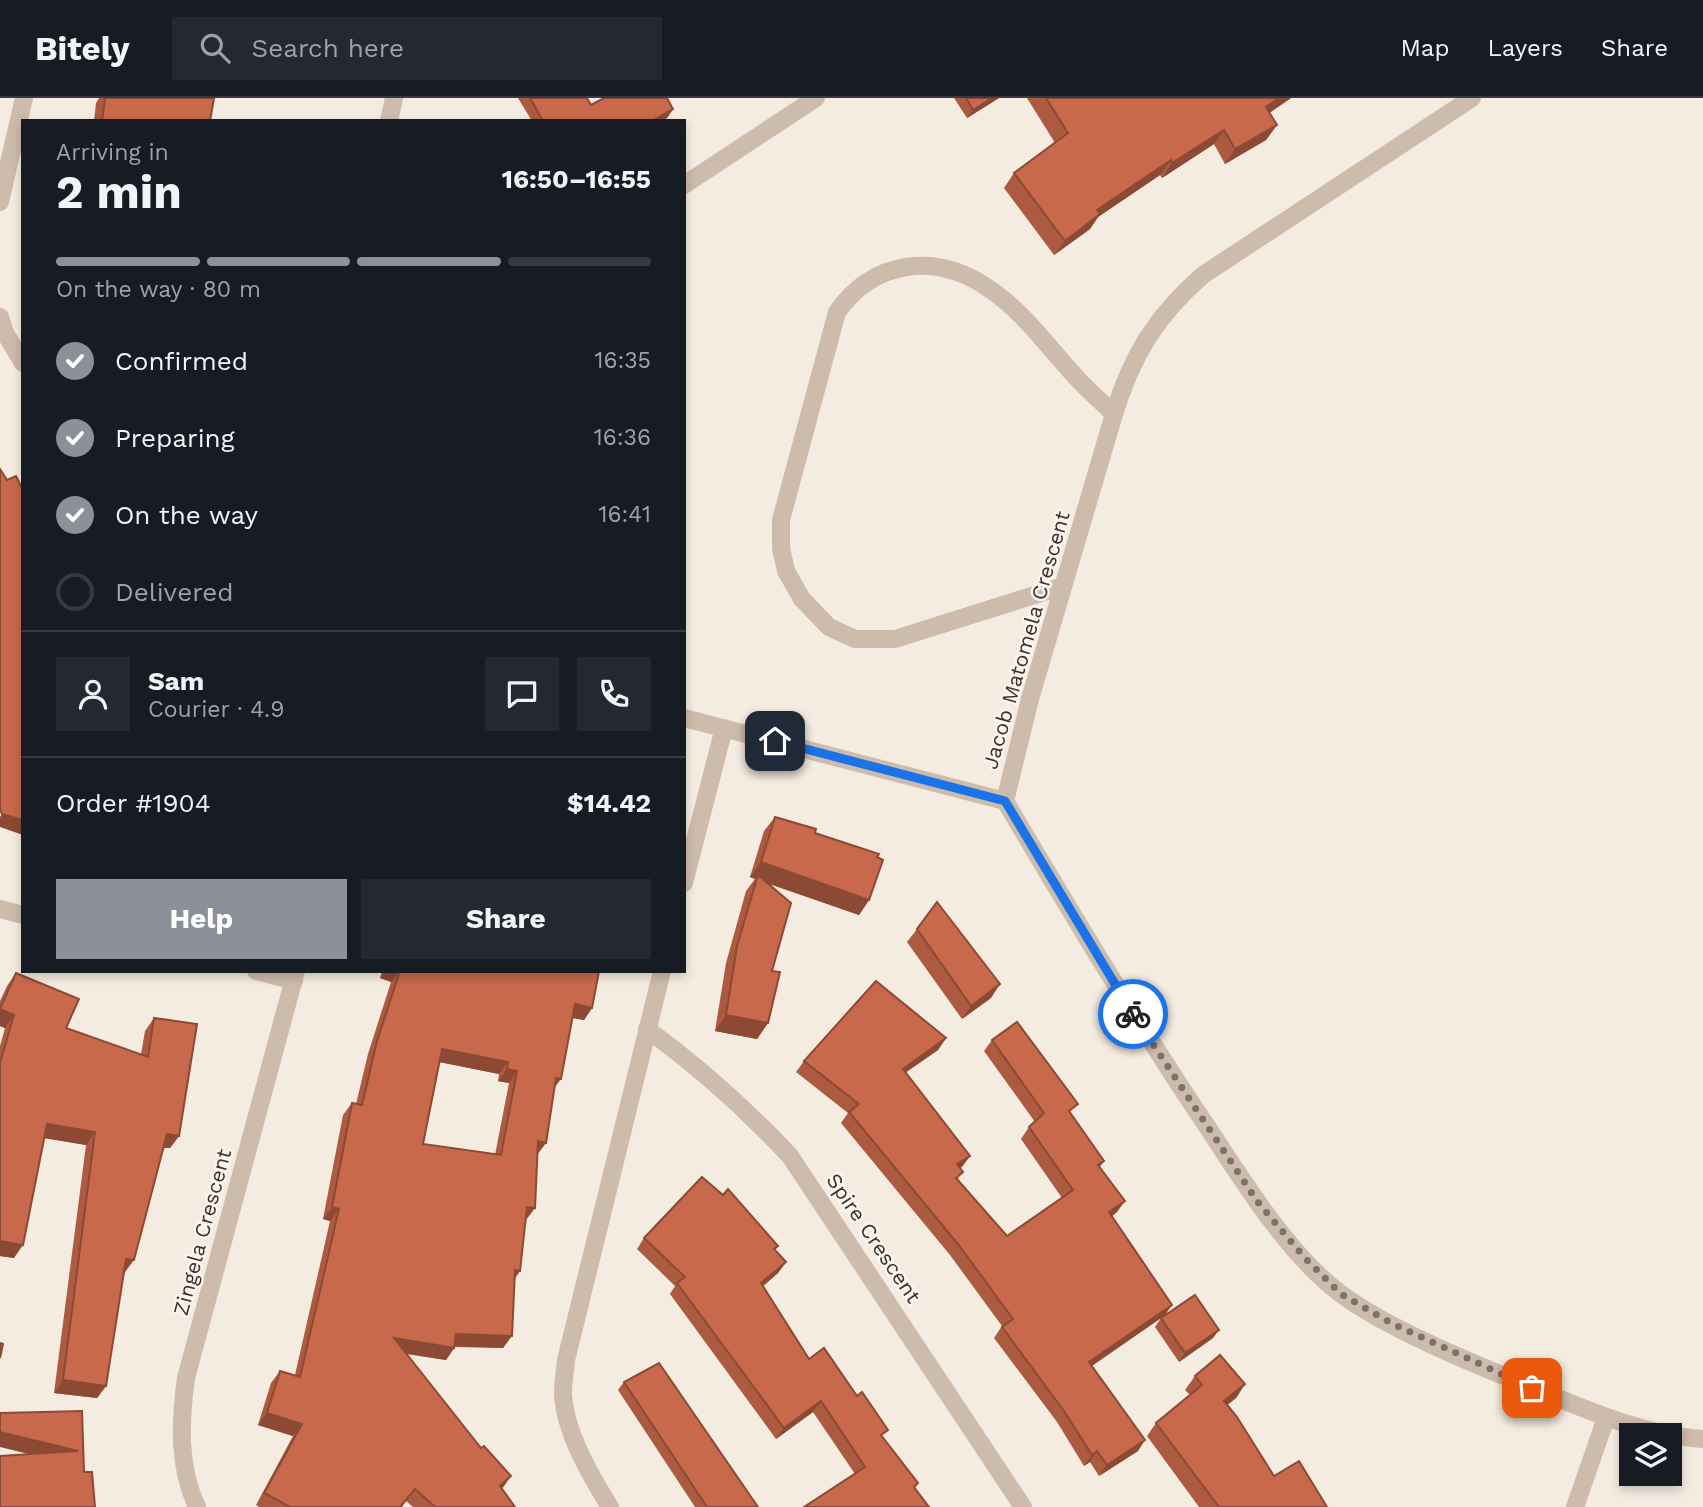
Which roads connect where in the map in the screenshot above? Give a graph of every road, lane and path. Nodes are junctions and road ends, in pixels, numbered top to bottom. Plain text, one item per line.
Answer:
1 (24, 98) edge
2 (394, 98) edge
3 (816, 98) edge
4 (1472, 98) edge
5 (389, 119) edge
6 (686, 184) edge
7 (0, 202) edge
8 (0, 317) edge
9 (21, 360) edge
10 (1114, 414) junction
11 (1063, 586) junction
12 (686, 718) edge
13 (724, 728) junction
14 (1005, 801) junction
15 (686, 875) edge
16 (0, 909) edge
17 (21, 914) edge
18 (272, 973) edge
19 (661, 973) edge
20 (295, 976) edge
21 (647, 1029) junction
22 (1606, 1418) junction
23 (1703, 1438) edge
24 (197, 1507) edge
25 (610, 1507) edge
26 (1023, 1507) edge
27 (1576, 1507) edge

1 - 7 street
2 - 5 street
3 - 6 street
4 - 10 street, Jacob Matomela Crescent
8 - 9 street
10 - 11 street, Jacob Matomela Crescent
10 - 11 street
11 - 14 street, Jacob Matomela Crescent
12 - 13 street
13 - 14 street
13 - 15 street
14 - 22 street, Jacob Matomela Crescent
16 - 17 street
18 - 20 street
19 - 21 street
20 - 24 street, Zingela Crescent
21 - 25 street
21 - 26 street, Spire Crescent
22 - 23 street, Jacob Matomela Crescent
22 - 27 street

